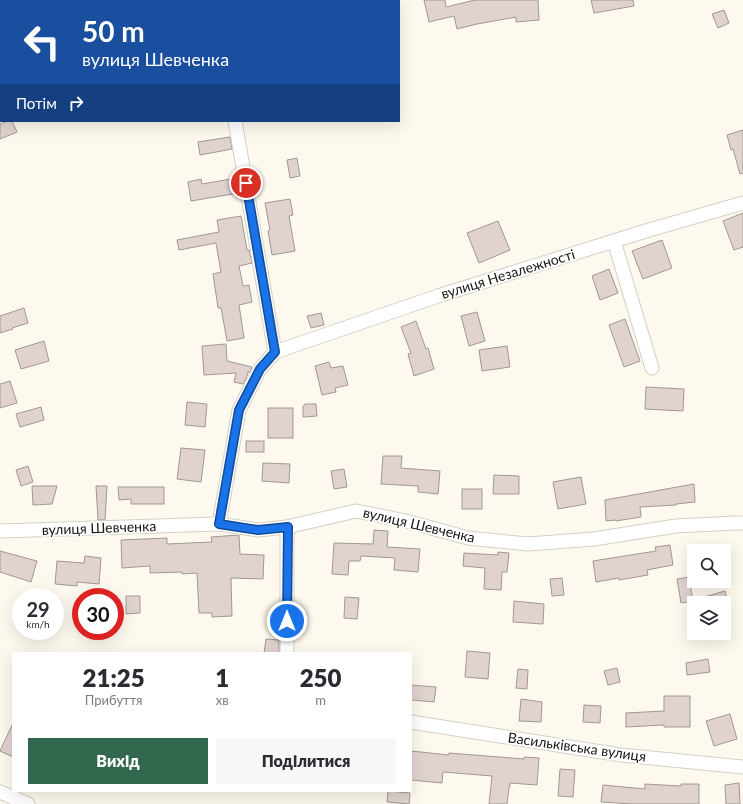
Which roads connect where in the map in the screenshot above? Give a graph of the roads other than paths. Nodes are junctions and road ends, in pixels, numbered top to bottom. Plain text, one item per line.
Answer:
1 (235, 122) edge
2 (743, 203) edge
3 (614, 241) junction
4 (275, 352) junction
5 (652, 368) dead end
6 (743, 523) edge
7 (219, 524) junction
8 (288, 527) junction
9 (0, 531) edge
10 (287, 652) edge
11 (412, 722) edge
12 (743, 767) edge
13 (0, 792) edge
14 (28, 804) edge

1 - 4 street
2 - 3 street, вулиця Незалежності
3 - 4 street, вулиця Незалежності
3 - 5 street
4 - 7 street
6 - 8 street, вулиця Шевченка
7 - 8 street, вулиця Шевченка
7 - 9 street, вулиця Шевченка
8 - 10 street
11 - 12 street, Васильківська вулиця
13 - 14 street

